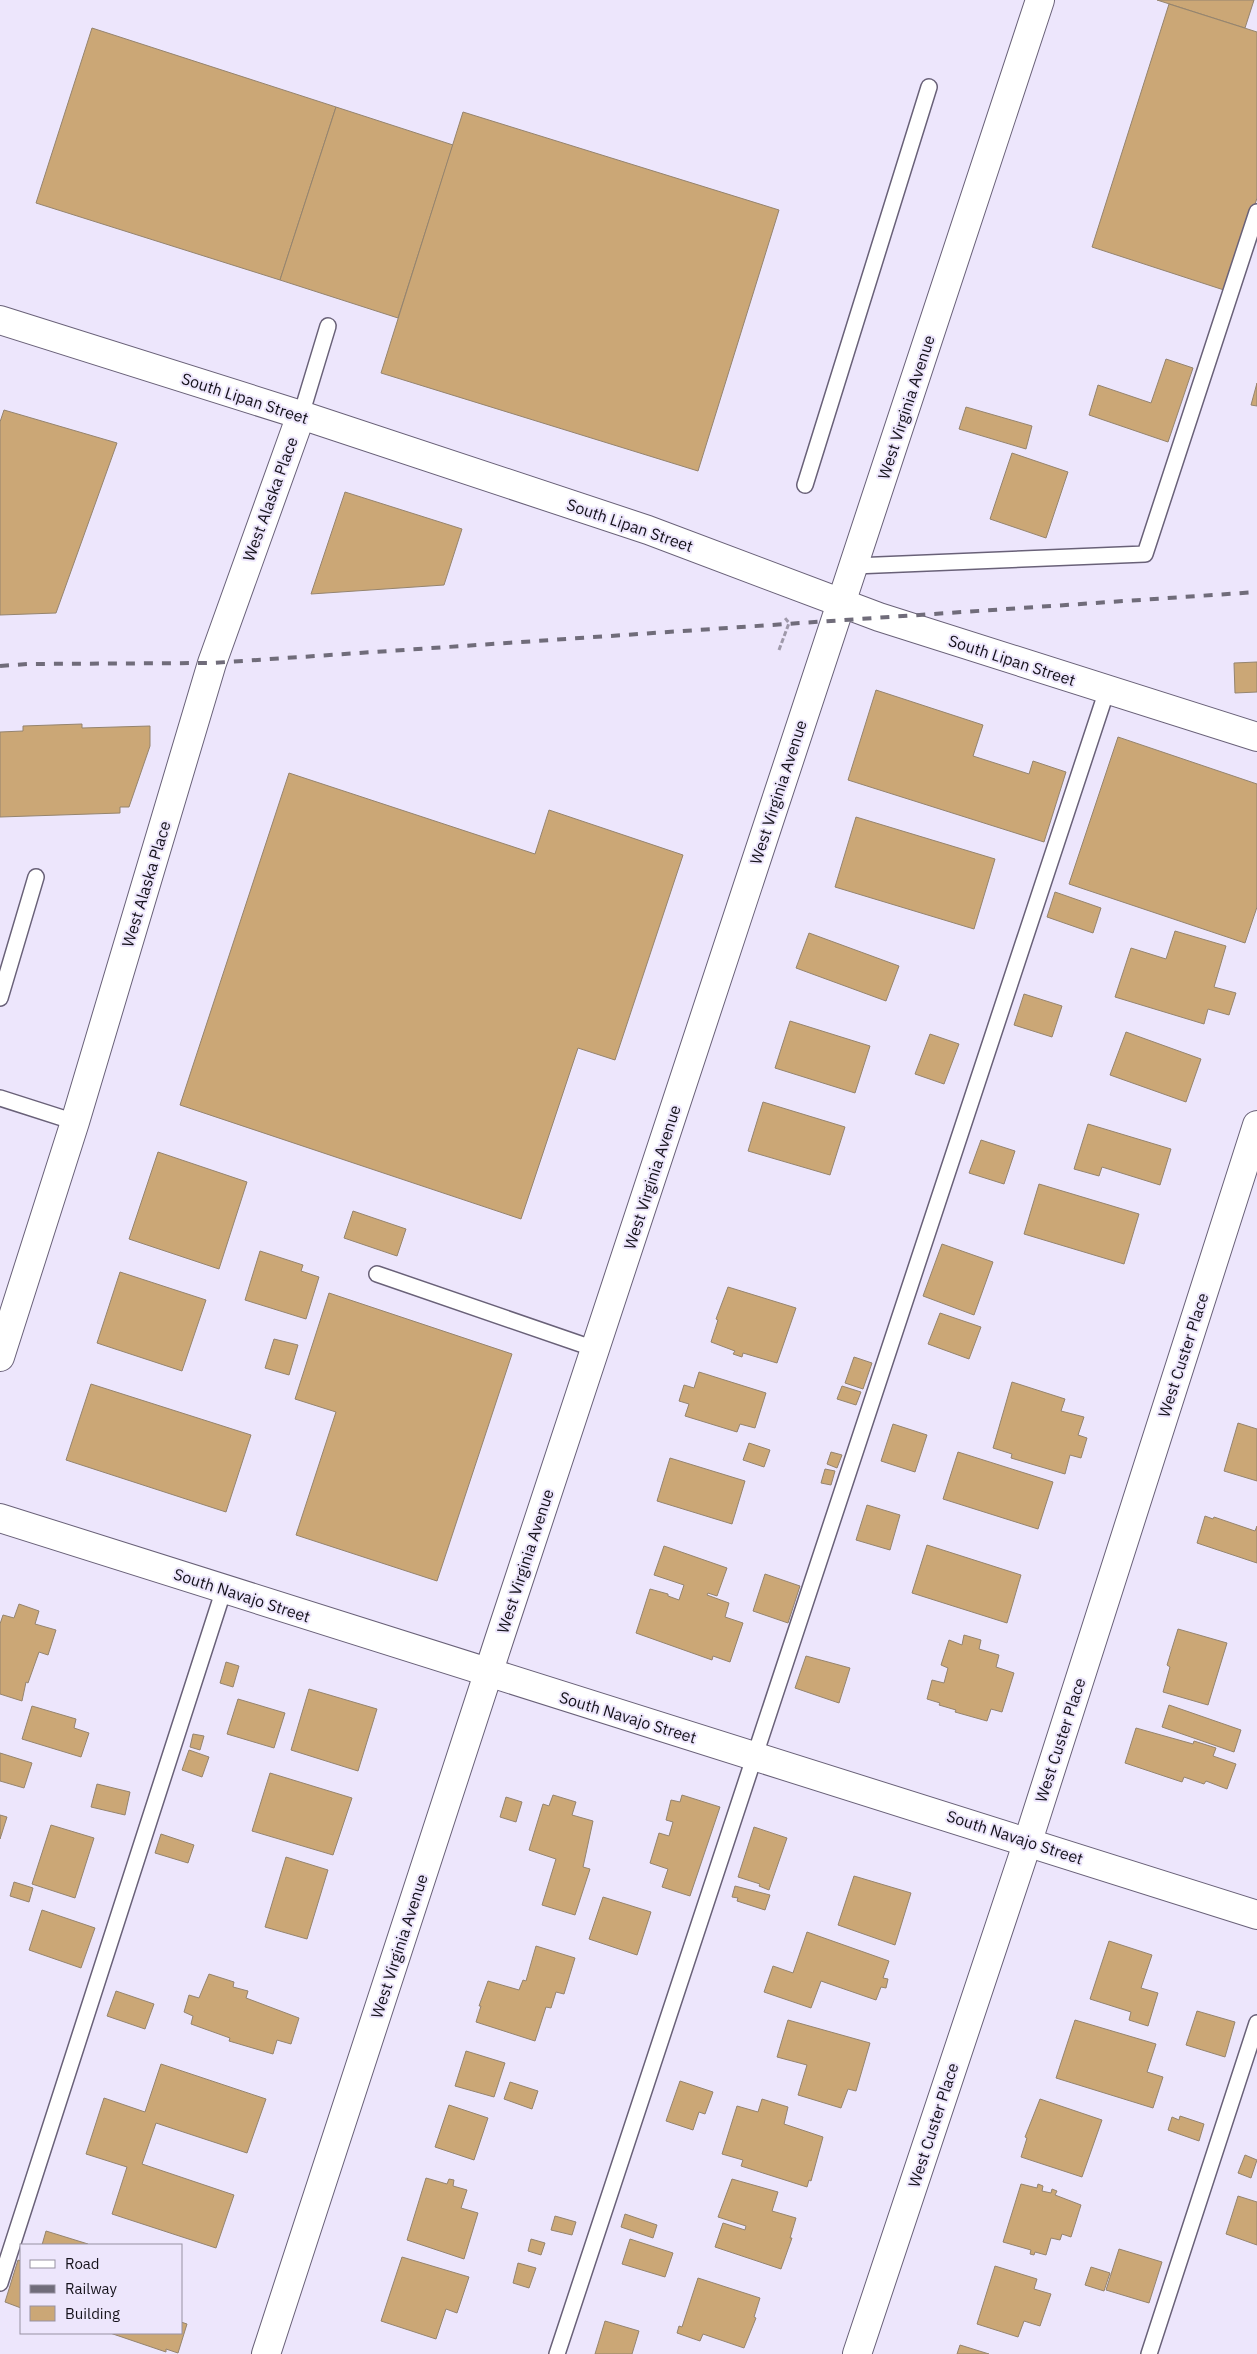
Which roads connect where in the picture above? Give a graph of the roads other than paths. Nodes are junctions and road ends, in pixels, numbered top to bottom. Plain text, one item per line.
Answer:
1 (1040, 0) edge
2 (929, 87) dead end
3 (1257, 212) edge
4 (0, 320) edge
5 (328, 326) dead end
6 (300, 415) junction
7 (805, 485) dead end
8 (854, 566) junction
9 (841, 604) junction
10 (1107, 690) junction
11 (1257, 737) edge
12 (36, 877) dead end
13 (0, 998) edge
14 (0, 1098) edge
15 (75, 1122) junction
16 (1257, 1125) edge
17 (377, 1274) dead end
18 (595, 1349) junction
19 (0, 1357) edge
20 (0, 1518) edge
21 (224, 1589) junction
22 (488, 1673) junction
23 (754, 1756) junction
24 (1028, 1841) junction
25 (1257, 1915) edge
26 (1257, 2024) edge
27 (0, 2283) edge
28 (266, 2354) edge
29 (557, 2354) edge
30 (858, 2354) edge
31 (1149, 2354) edge

1 - 8 street, West Virginia Avenue
2 - 7 lane
3 - 8 lane
4 - 6 street, South Lipan Street
5 - 6 lane
6 - 9 street, South Lipan Street
6 - 15 street, West Alaska Place
8 - 9 street, West Virginia Avenue
9 - 10 street, South Lipan Street
9 - 18 street, West Virginia Avenue
10 - 11 street, South Lipan Street
10 - 23 lane
12 - 13 lane
14 - 15 lane
15 - 19 street, West Alaska Place
16 - 24 street, West Custer Place
17 - 18 lane
18 - 22 street, West Virginia Avenue
20 - 21 street, South Navajo Street
21 - 22 street, South Navajo Street
21 - 27 lane
22 - 23 street, South Navajo Street
22 - 28 street, West Virginia Avenue
23 - 24 street, South Navajo Street
23 - 29 lane
24 - 25 street, South Navajo Street
24 - 30 street, West Custer Place
26 - 31 lane

